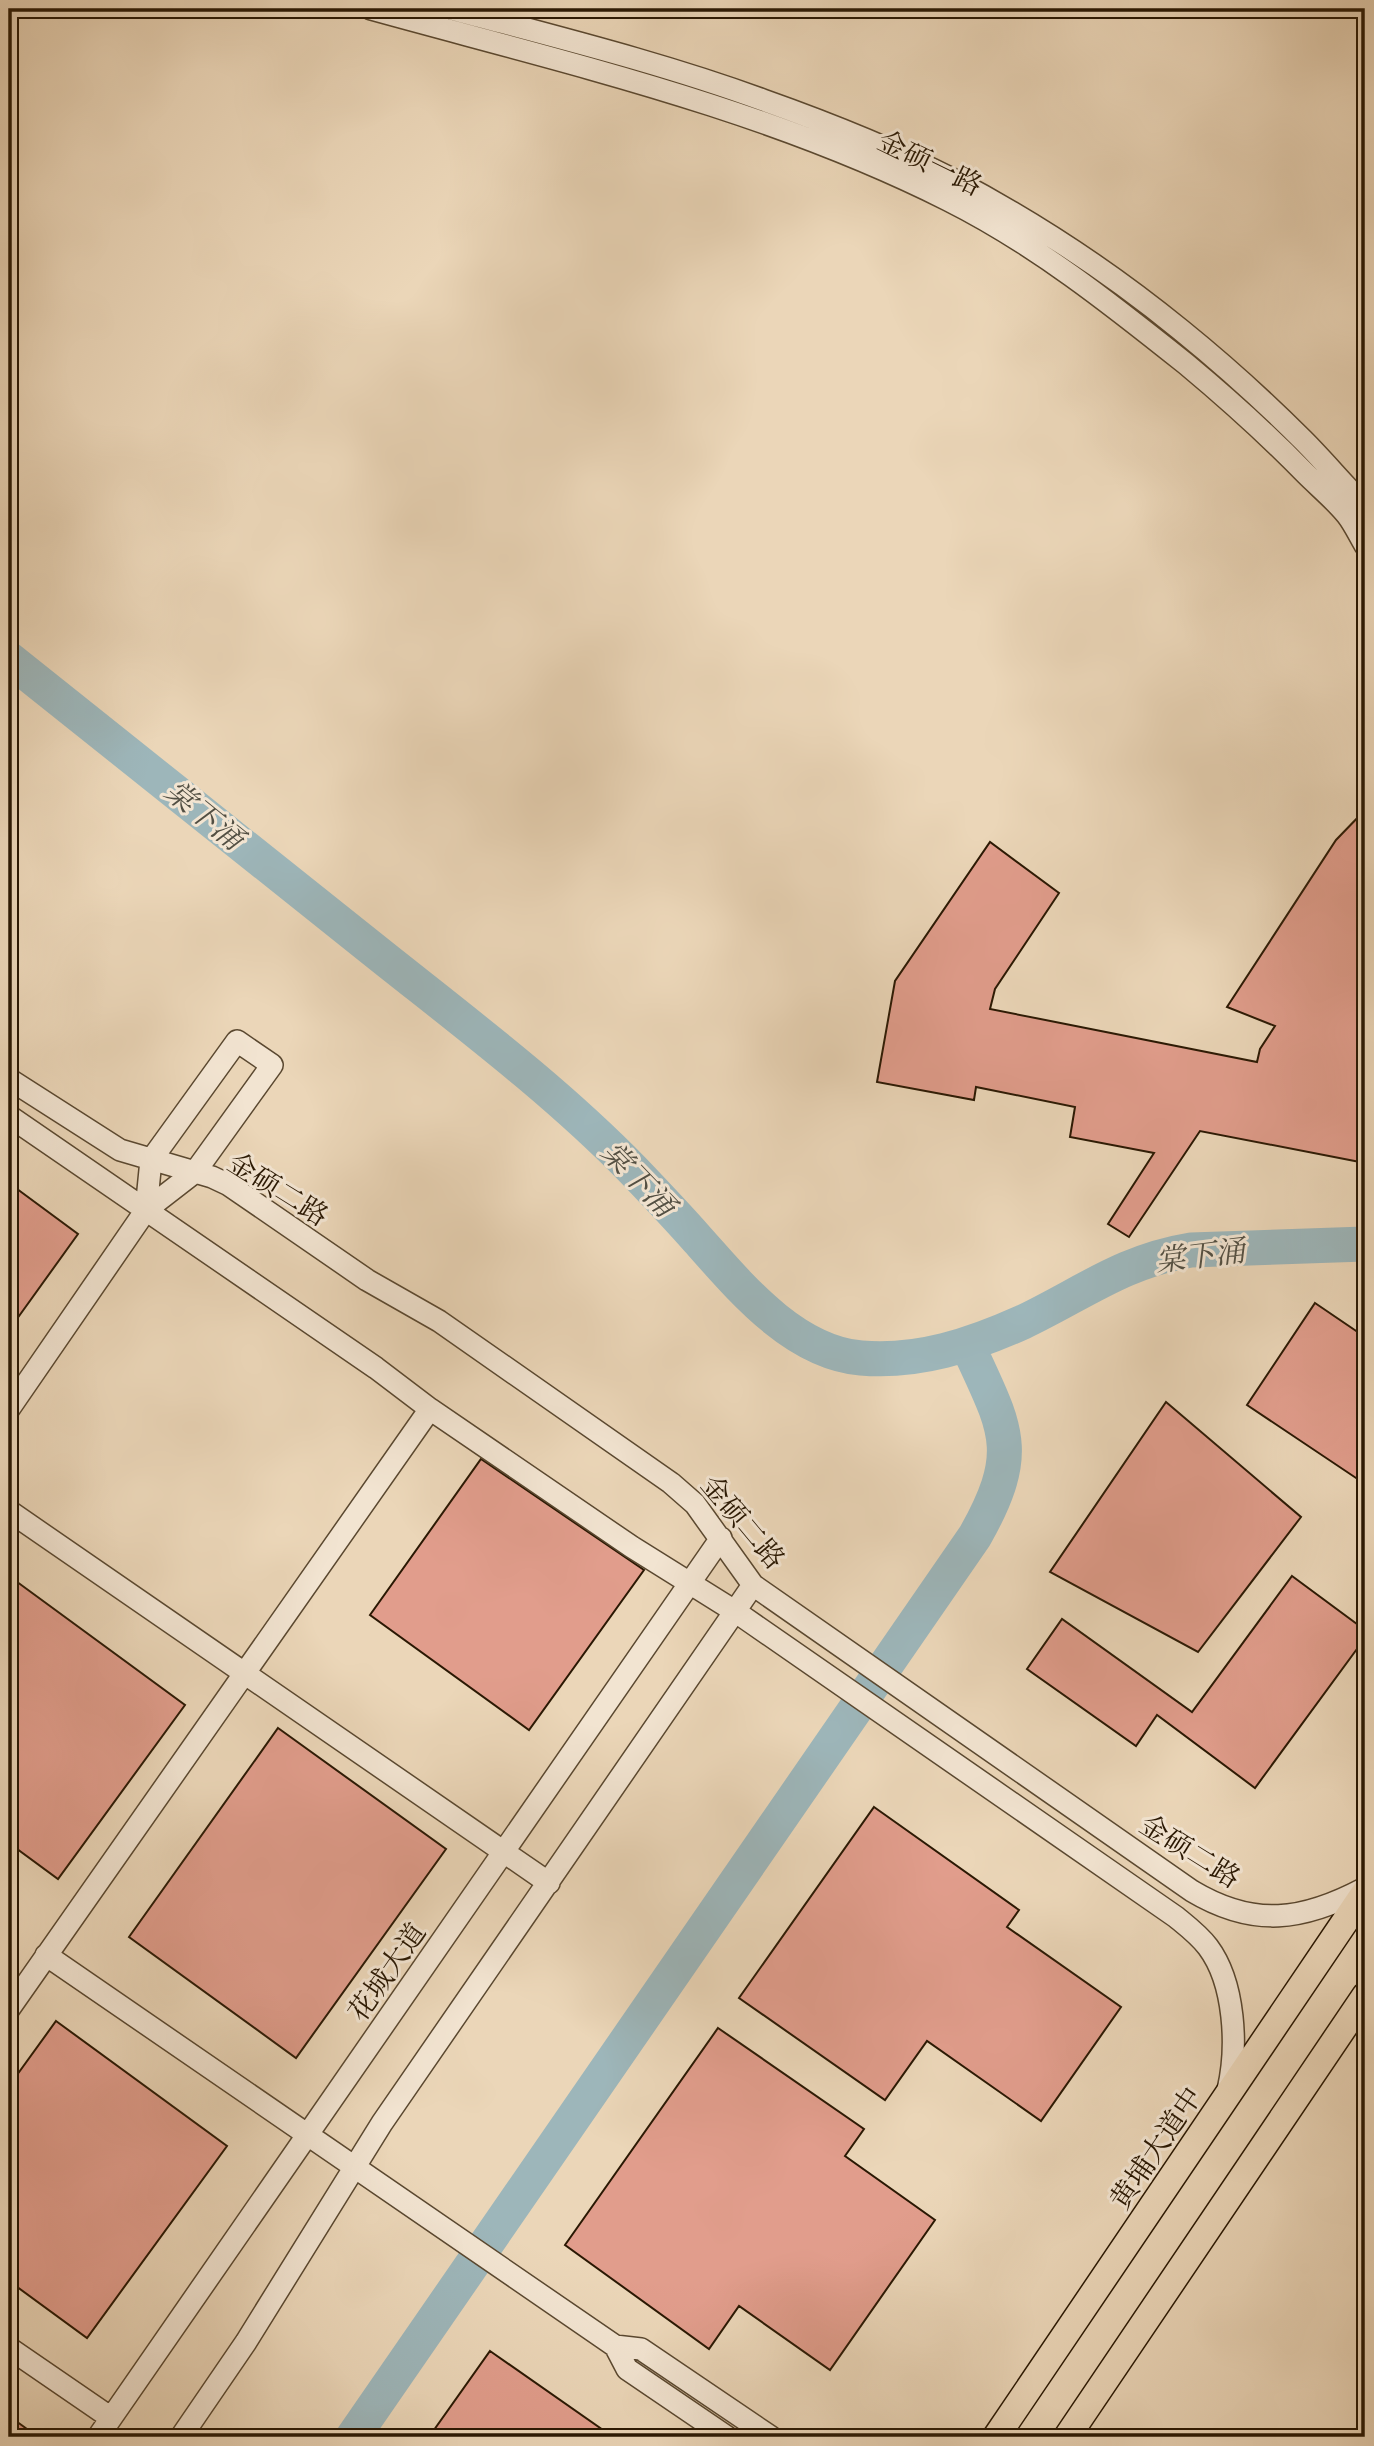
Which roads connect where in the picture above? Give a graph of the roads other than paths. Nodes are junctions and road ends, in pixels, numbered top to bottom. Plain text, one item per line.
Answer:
1 (371, 9) edge
2 (452, 9) edge
3 (1365, 506) edge
4 (1365, 545) edge
5 (9, 1079) edge
6 (9, 1116) edge
7 (151, 1160) junction
8 (195, 1172) junction
9 (146, 1210) junction
10 (9, 1409) edge
11 (430, 1409) junction
12 (9, 1511) edge
13 (721, 1538) junction
14 (690, 1584) junction
15 (753, 1585) junction
16 (736, 1612) junction
17 (244, 1674) junction
18 (504, 1852) junction
19 (549, 1883) junction
20 (1365, 1890) edge
21 (46, 1955) junction
22 (1363, 2004) edge
23 (9, 2009) edge
24 (1224, 2102) junction
25 (308, 2135) junction
26 (354, 2166) junction
27 (615, 2346) junction
28 (9, 2348) edge
29 (111, 2418) junction
30 (99, 2437) edge
31 (181, 2437) edge
32 (727, 2437) edge
33 (771, 2437) edge
34 (996, 2437) edge
35 (1067, 2437) edge

1 - 4 street, 金硕一路
2 - 3 street, 金硕一路
5 - 7 street, 金硕二路
6 - 9 street
7 - 8 street, 金硕二路
7 - 8 street
7 - 9 street
8 - 9 street
8 - 13 street, 金硕二路
9 - 10 street
9 - 11 street
11 - 14 street
11 - 17 street
12 - 17 street
13 - 14 street, 花城大道
13 - 15 street, 金硕二路
14 - 16 street
14 - 18 street, 花城大道
15 - 16 street
15 - 20 street, 金硕二路
16 - 19 street
16 - 24 street
17 - 18 street
17 - 21 street
18 - 19 street
18 - 25 street, 花城大道
19 - 26 street
20 - 24 main road, 黄埔大道中
21 - 23 street
21 - 25 street
22 - 35 main road
24 - 34 main road, 黄埔大道中
25 - 26 street
25 - 29 street, 花城大道
26 - 27 street
26 - 31 street
27 - 32 street
27 - 33 street
28 - 29 street
29 - 30 street, 花城大道

